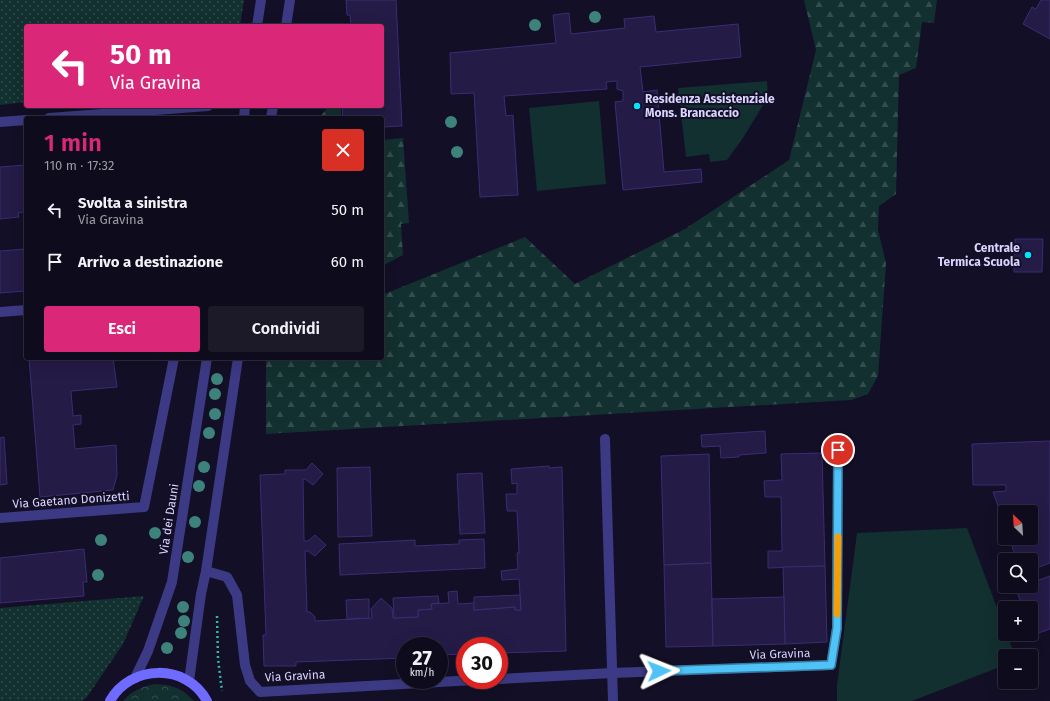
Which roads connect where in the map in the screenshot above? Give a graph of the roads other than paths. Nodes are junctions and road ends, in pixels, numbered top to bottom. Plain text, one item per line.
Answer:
1 (261, 0) edge
2 (290, 0) edge
3 (257, 24) edge
4 (286, 24) edge
5 (182, 108) edge
6 (76, 116) edge
7 (24, 120) edge
8 (0, 122) edge
9 (24, 310) edge
10 (0, 312) edge
11 (174, 360) edge
12 (207, 360) edge
13 (238, 360) edge
14 (605, 439) dead end
15 (838, 450) dead end
16 (0, 518) edge
17 (206, 571) junction
18 (612, 673) junction
19 (135, 678) junction
20 (508, 679) edge
21 (189, 681) junction
22 (456, 681) edge
23 (110, 701) edge
24 (207, 701) edge
25 (613, 701) edge

1 - 3 street
2 - 4 street
5 - 6 street
7 - 8 street
9 - 10 street
11 - 16 street, Via Gaetano Donizetti
12 - 19 street, Via dei Dauni
13 - 17 street
14 - 18 street
15 - 18 street, Via Gravina
17 - 21 street
17 - 22 street, Via Gravina
18 - 20 street, Via Gravina
18 - 25 street
19 - 21 main road
19 - 23 main road
21 - 24 main road

